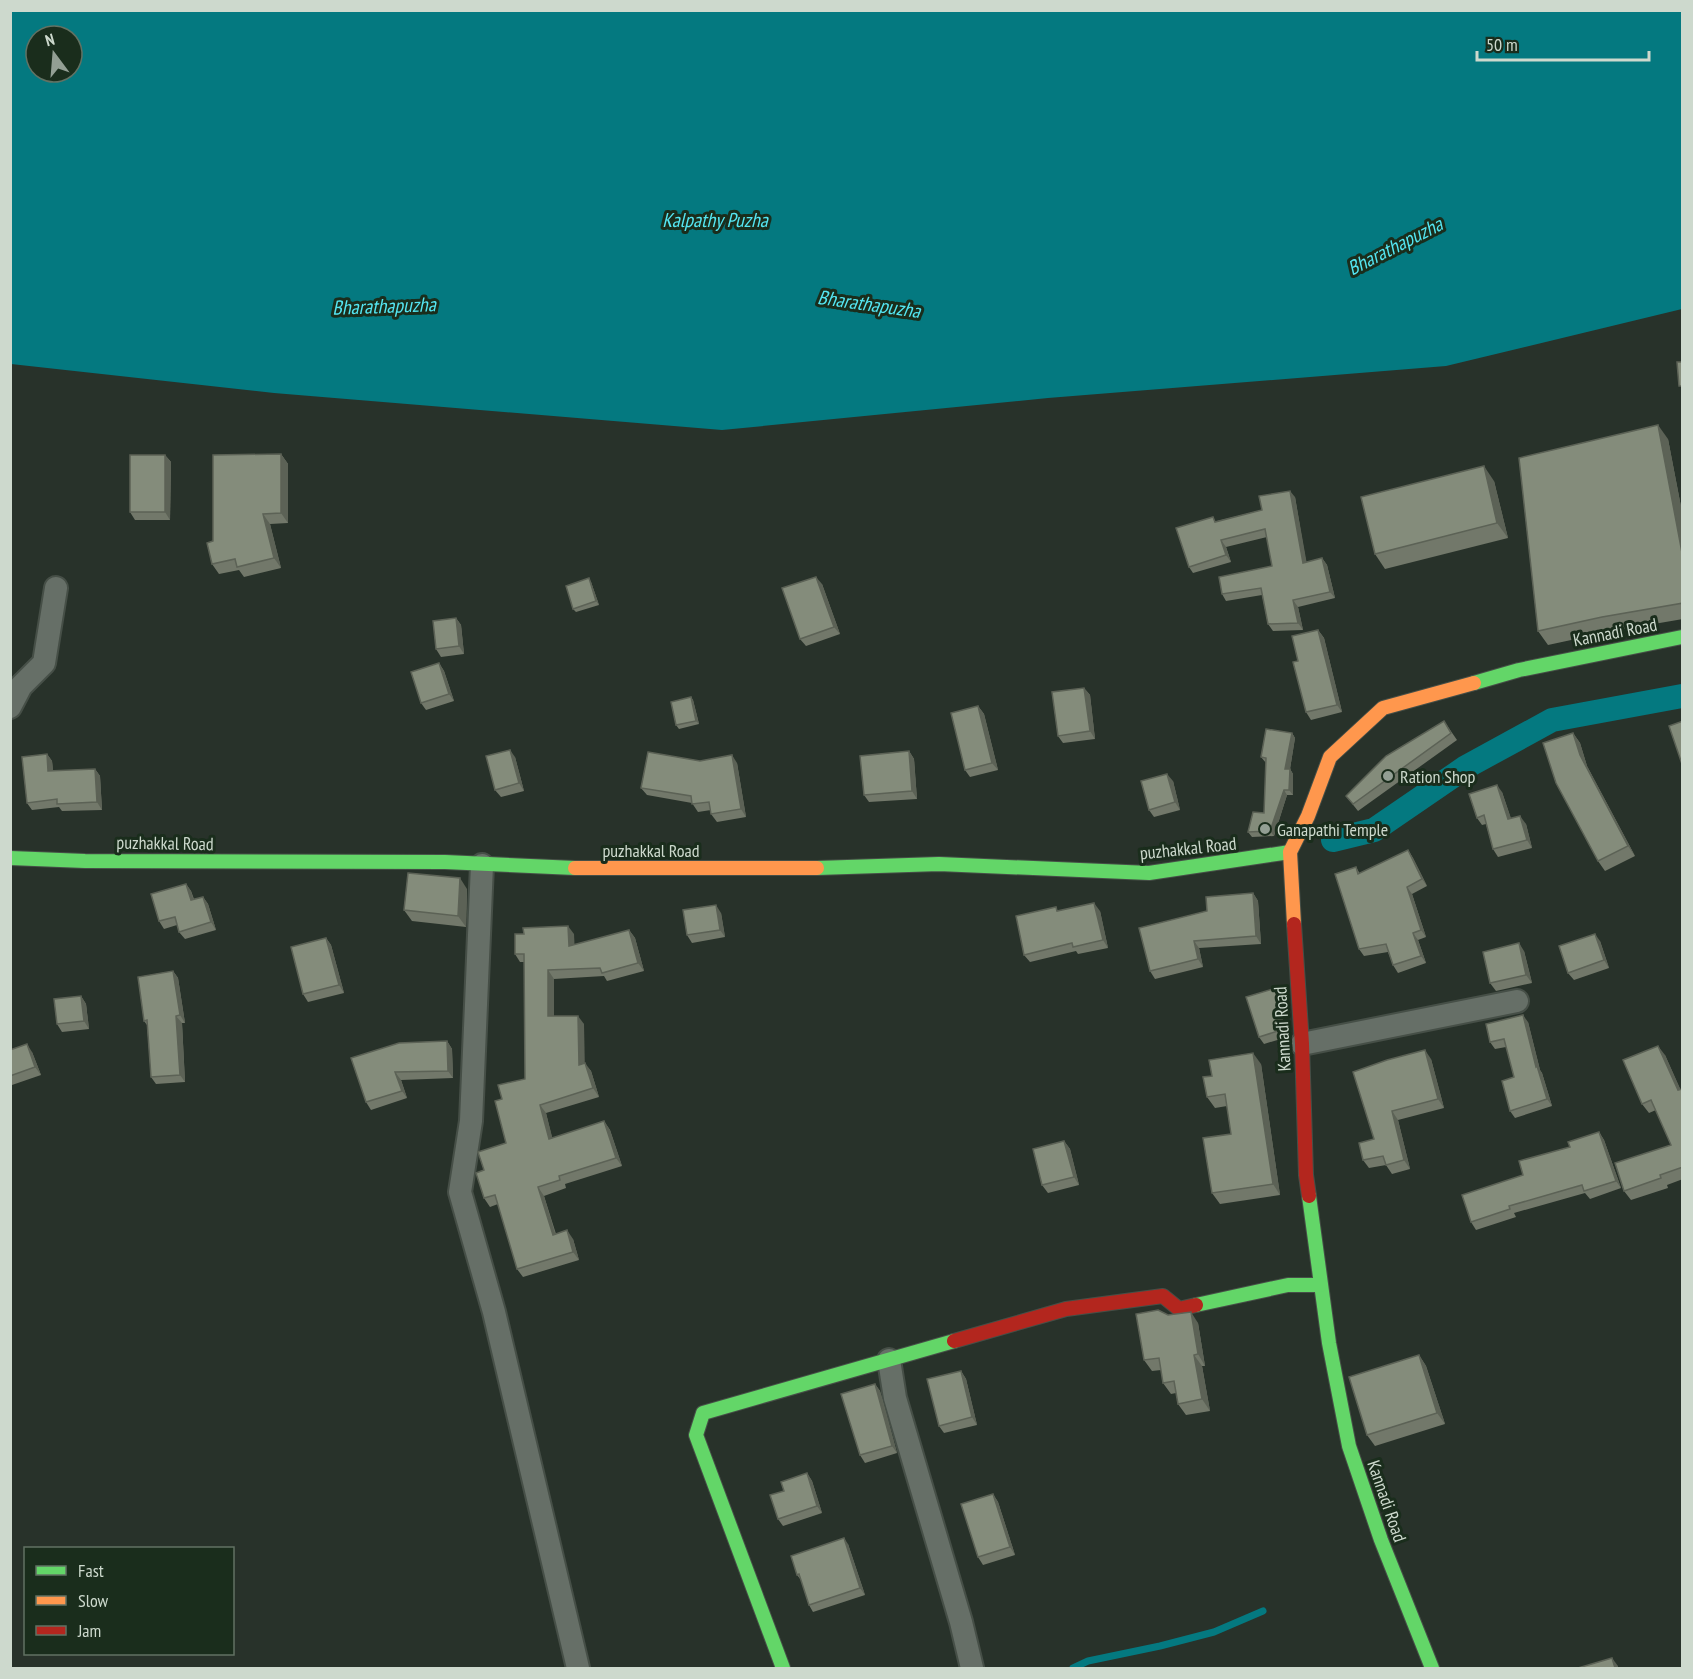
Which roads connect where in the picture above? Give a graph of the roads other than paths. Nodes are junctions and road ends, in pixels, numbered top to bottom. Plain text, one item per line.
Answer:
1 (56, 588) dead end
2 (1683, 638) edge
3 (10, 707) edge
4 (1290, 852) junction
5 (10, 858) edge
6 (482, 865) junction
7 (1517, 1001) dead end
8 (1302, 1044) junction
9 (1320, 1285) junction
10 (889, 1360) junction
11 (578, 1668) edge
12 (783, 1668) edge
13 (972, 1668) edge
14 (1432, 1668) edge

1 - 3 street
2 - 4 street, Kannadi Road
4 - 6 street, puzhakkal Road
4 - 8 street, Kannadi Road
5 - 6 street, puzhakkal Road
6 - 11 street
7 - 8 street
8 - 9 street, Kannadi Road
9 - 10 street
9 - 14 street, Kannadi Road
10 - 12 street
10 - 13 street

